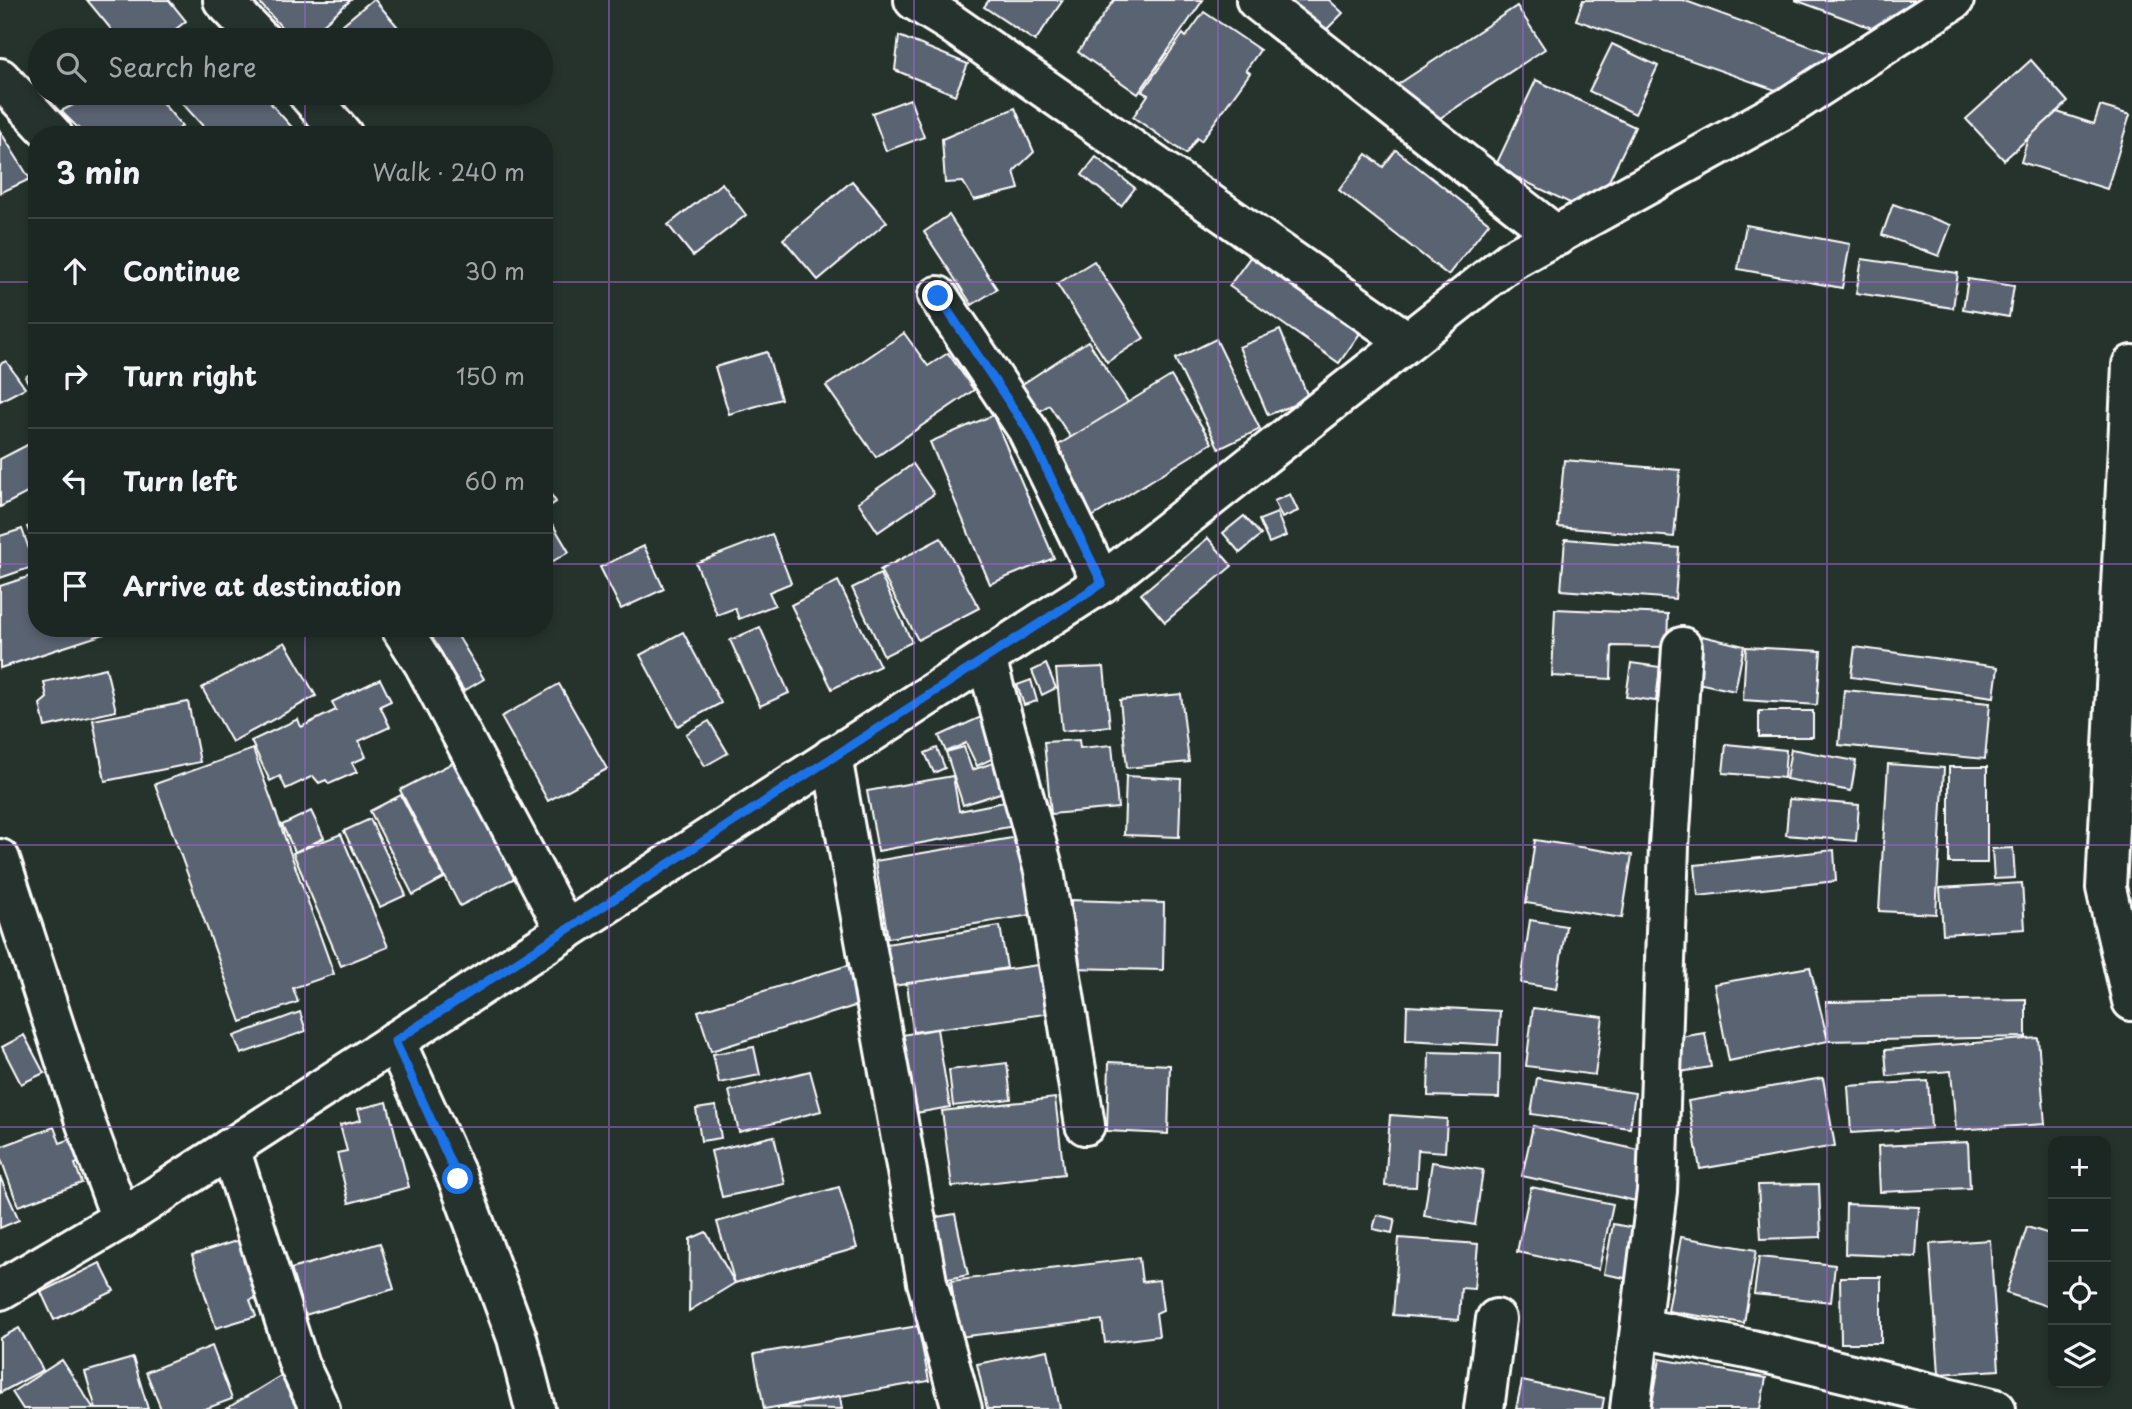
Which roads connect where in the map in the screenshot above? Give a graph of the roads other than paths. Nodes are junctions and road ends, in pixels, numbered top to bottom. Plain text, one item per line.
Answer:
1 (223, 0) edge
2 (914, 0) edge
3 (1256, 0) edge
4 (1954, 0) edge
5 (250, 28) edge
6 (0, 78) edge
7 (317, 105) edge
8 (45, 126) edge
9 (335, 126) edge
10 (1557, 236) junction
11 (938, 296) dead end
12 (1407, 341) junction
13 (2132, 365) edge
14 (1102, 583) junction
15 (407, 637) edge
16 (1682, 647) dead end
17 (986, 658) junction
18 (832, 757) junction
19 (0, 859) edge
20 (566, 931) junction
21 (2132, 1001) edge
22 (395, 1041) junction
23 (1085, 1125) dead end
24 (230, 1148) junction
25 (121, 1219) junction
26 (0, 1290) edge
27 (1496, 1319) dead end
28 (1640, 1328) junction
29 (320, 1409) edge
30 (535, 1409) edge
31 (962, 1409) edge
32 (1484, 1409) edge
33 (1630, 1409) edge
34 (1996, 1409) edge

1 - 5 street
2 - 12 street
3 - 10 street
4 - 10 street
6 - 8 street
7 - 9 street
10 - 12 street
11 - 14 street
12 - 14 street
13 - 21 street
14 - 17 street
15 - 20 street
16 - 28 street
17 - 18 street
17 - 23 street
18 - 20 street
18 - 31 street
19 - 25 street
20 - 22 street
22 - 24 street
22 - 30 street
24 - 25 street
24 - 29 street
25 - 26 street
27 - 32 street
28 - 33 street
28 - 34 street

